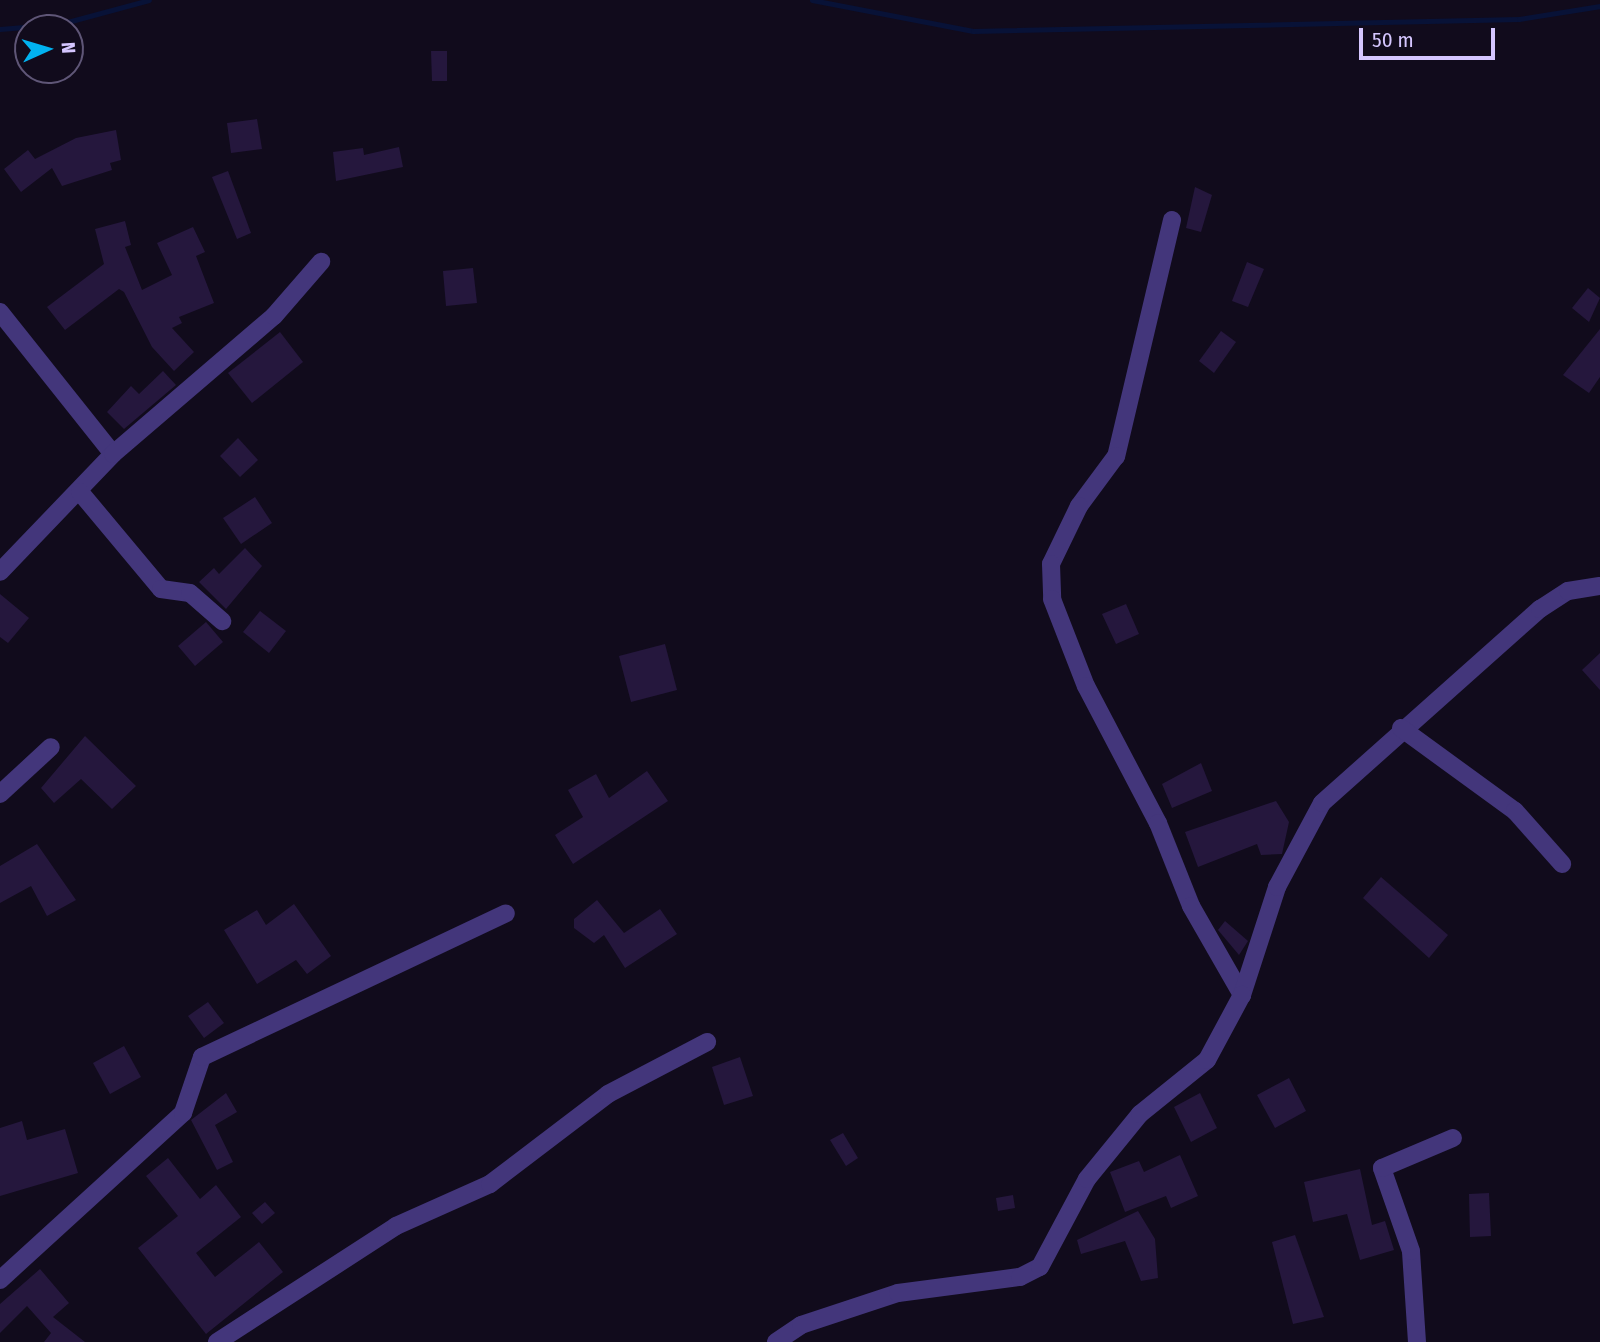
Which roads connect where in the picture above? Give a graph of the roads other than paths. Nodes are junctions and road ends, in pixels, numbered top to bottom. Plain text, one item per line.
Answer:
1 (1172, 220) dead end
2 (321, 262) dead end
3 (0, 312) edge
4 (113, 454) junction
5 (80, 492) junction
6 (0, 572) edge
7 (1600, 586) edge
8 (222, 621) dead end
9 (1401, 728) junction
10 (51, 747) dead end
11 (0, 793) edge
12 (1562, 863) dead end
13 (506, 913) dead end
14 (1242, 995) junction
15 (707, 1042) dead end
16 (1453, 1138) dead end
17 (0, 1280) edge
18 (217, 1342) edge
19 (776, 1342) edge
20 (1417, 1342) edge

1 - 14 street
2 - 4 street
3 - 4 street
4 - 5 street
5 - 6 street
5 - 8 street
7 - 9 street
9 - 12 street
9 - 14 street
10 - 11 street
13 - 17 street
14 - 19 street
15 - 18 street
16 - 20 street

